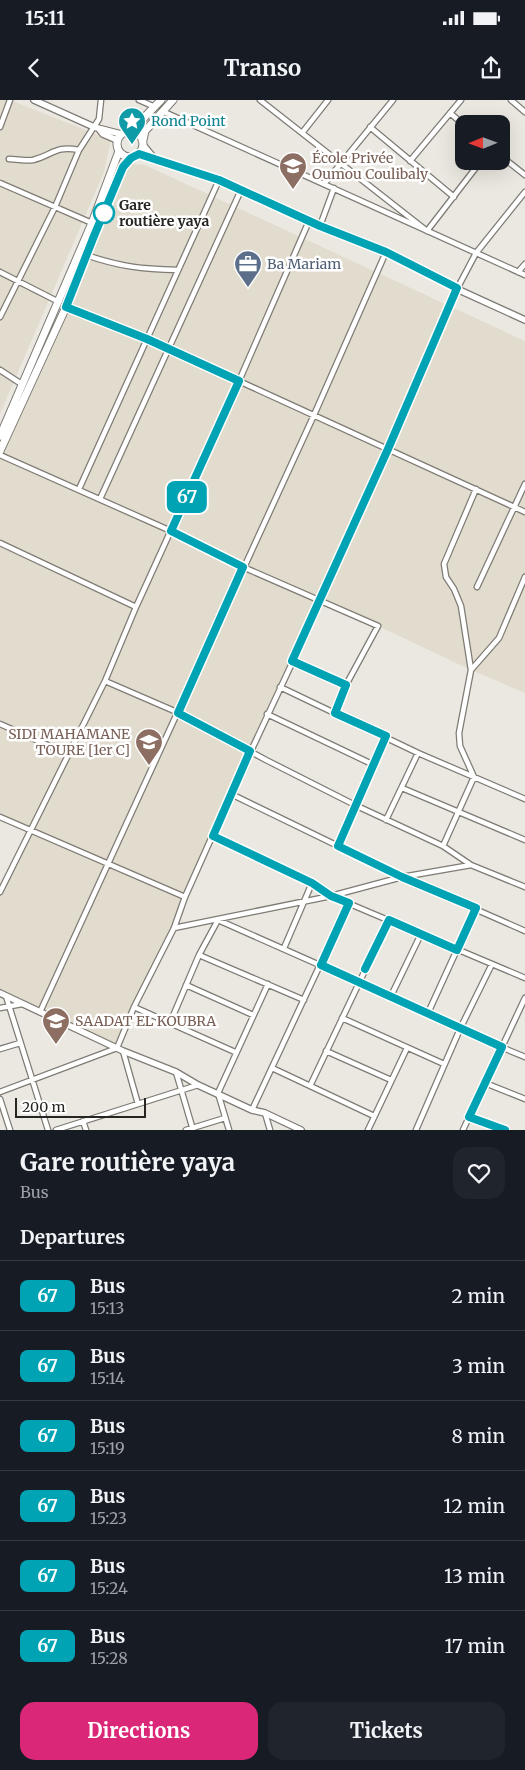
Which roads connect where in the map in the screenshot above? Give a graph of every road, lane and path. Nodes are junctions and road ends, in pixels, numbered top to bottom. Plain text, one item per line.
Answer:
1 (10, 100) edge
2 (34, 100) edge
3 (101, 100) edge
4 (139, 100) edge
5 (161, 100) edge
6 (172, 100) edge
7 (260, 100) edge
8 (328, 100) edge
9 (393, 100) edge
10 (461, 100) edge
11 (510, 100) edge
12 (155, 107) junction
13 (162, 111) junction
14 (525, 111) edge
15 (450, 113) junction
16 (455, 117) edge
17 (0, 127) edge
18 (370, 127) junction
19 (97, 128) junction
20 (132, 130) junction
21 (302, 133) junction
22 (119, 137) junction
23 (143, 143) junction
24 (79, 150) junction
25 (119, 152) junction
26 (139, 154) junction
27 (131, 158) junction
28 (154, 158) junction
29 (10, 159) dead end
30 (410, 161) junction
31 (340, 163) junction
32 (510, 163) edge
33 (474, 170) edge
34 (525, 175) edge
35 (219, 180) junction
36 (0, 182) edge
37 (324, 184) junction
38 (334, 188) junction
39 (241, 190) junction
40 (525, 192) edge
41 (454, 197) junction
42 (55, 207) junction
43 (309, 221) junction
44 (92, 223) junction
45 (320, 226) junction
46 (427, 231) junction
47 (386, 252) junction
48 (476, 253) junction
49 (86, 255) junction
50 (525, 264) edge
51 (178, 270) junction
52 (0, 272) edge
53 (518, 272) junction
54 (525, 275) edge
55 (19, 280) junction
56 (457, 288) junction
57 (59, 302) junction
58 (66, 307) junction
59 (0, 317) edge
60 (525, 320) edge
61 (147, 339) junction
62 (169, 349) junction
63 (0, 370) edge
64 (239, 381) junction
65 (23, 385) junction
66 (314, 415) junction
67 (0, 436) edge
68 (388, 449) junction
69 (0, 451) edge
70 (0, 455) edge
71 (525, 484) edge
72 (78, 489) junction
73 (476, 489) junction
74 (100, 499) junction
75 (514, 507) junction
76 (525, 512) edge
77 (171, 531) junction
78 (0, 543) edge
79 (243, 567) junction
80 (525, 577) edge
81 (477, 588) dead end
82 (321, 601) junction
83 (136, 607) junction
84 (292, 661) junction
85 (471, 670) junction
86 (105, 681) junction
87 (346, 685) junction
88 (280, 687) junction
89 (178, 713) junction
90 (335, 713) junction
91 (267, 714) junction
92 (0, 724) edge
93 (386, 736) junction
94 (250, 751) junction
95 (418, 753) junction
96 (68, 754) junction
97 (374, 765) junction
98 (474, 777) junction
99 (402, 788) junction
100 (231, 794) junction
101 (525, 799) edge
102 (357, 806) junction
103 (458, 812) junction
104 (0, 817) edge
105 (386, 820) junction
106 (31, 831) junction
107 (213, 836) junction
108 (525, 840) edge
109 (338, 846) junction
110 (443, 846) junction
111 (108, 864) junction
112 (471, 864) junction
113 (402, 877) junction
114 (312, 883) junction
115 (525, 887) edge
116 (0, 892) edge
117 (331, 896) junction
118 (185, 897) junction
119 (306, 901) junction
120 (349, 903) junction
121 (476, 908) junction
122 (218, 920) junction
123 (389, 920) junction
124 (174, 928) junction
125 (525, 931) edge
126 (420, 934) junction
127 (284, 948) junction
128 (457, 950) junction
129 (199, 955) junction
130 (492, 964) junction
131 (321, 965) junction
132 (525, 978) edge
133 (359, 982) junction
134 (268, 984) junction
135 (186, 985) junction
136 (3, 995) edge
137 (391, 996) junction
138 (525, 998) edge
139 (304, 1000) junction
140 (22, 1004) junction
141 (9, 1006) junction
142 (134, 1007) junction
143 (0, 1008) edge
144 (523, 1008) edge
145 (40, 1012) junction
146 (428, 1013) junction
147 (253, 1014) junction
148 (342, 1018) junction
149 (170, 1023) junction
150 (460, 1029) junction
151 (20, 1043) junction
152 (502, 1047) junction
153 (407, 1048) junction
154 (0, 1049) edge
155 (120, 1049) junction
156 (326, 1051) junction
157 (235, 1052) junction
158 (525, 1057) edge
159 (444, 1064) junction
160 (272, 1068) junction
161 (176, 1072) junction
162 (32, 1080) junction
163 (391, 1080) junction
164 (485, 1083) junction
165 (198, 1085) junction
166 (310, 1086) junction
167 (180, 1090) junction
168 (0, 1092) edge
169 (218, 1093) junction
170 (0, 1099) edge
171 (525, 1099) edge
172 (138, 1104) junction
173 (252, 1110) junction
174 (265, 1113) junction
175 (374, 1116) junction
176 (469, 1117) junction
177 (225, 1118) junction
178 (83, 1122) junction
179 (193, 1129) edge
180 (10, 1130) edge
181 (48, 1130) edge
182 (56, 1130) edge
183 (86, 1130) edge
184 (186, 1130) edge
185 (229, 1130) edge
186 (270, 1130) edge
187 (300, 1130) edge
188 (368, 1130) edge
189 (416, 1130) edge
190 (463, 1130) edge
191 (505, 1130) edge

1 - 17 street
2 - 19 street
3 - 19 street
4 - 12 street
5 - 12 highway
6 - 13 highway
7 - 21 street
8 - 21 street
9 - 18 street
10 - 15 street
11 - 14 street
12 - 20 highway
13 - 23 highway
13 - 37 street
15 - 16 street
15 - 30 street
18 - 30 street
18 - 31 street
19 - 22 street
19 - 24 street
20 - 22 highway
20 - 23 highway
21 - 31 street
22 - 25 highway
23 - 26 highway
23 - 28 street
24 - 29 street
24 - 42 street
25 - 27 highway
25 - 44 highway
26 - 27 highway
26 - 28 street
27 - 49 highway
28 - 35 street
30 - 41 street
31 - 37 street
31 - 46 street
32 - 34 street
33 - 41 street
35 - 39 street
35 - 51 street
36 - 42 street
37 - 38 street
38 - 45 street
38 - 46 street
39 - 43 street
39 - 62 street
40 - 48 street
41 - 46 street
42 - 44 street
42 - 55 street
43 - 45 street
43 - 64 street
44 - 57 highway
45 - 47 street
46 - 48 street
47 - 56 street
47 - 66 street
48 - 53 street
48 - 56 street
49 - 51 street
49 - 58 highway
50 - 53 street
51 - 61 street
52 - 55 street
53 - 54 street
55 - 57 street
55 - 59 street
56 - 60 street
56 - 68 street
57 - 65 highway
58 - 61 street
58 - 69 highway
61 - 62 street
61 - 72 street
62 - 64 street
62 - 74 street
63 - 65 street
64 - 66 street
64 - 77 street
65 - 67 highway
66 - 68 street
66 - 79 street
68 - 73 street
68 - 82 street
70 - 72 street
71 - 75 street
72 - 74 street
73 - 75 street
73 - 85 street
74 - 77 street
75 - 76 street
75 - 81 street
77 - 79 street
77 - 83 street
78 - 83 street
79 - 82 street
79 - 89 street
80 - 85 street
82 - 84 street
82 - 87 street
83 - 86 street
84 - 87 street
84 - 88 street
85 - 98 street
86 - 89 street
86 - 96 street
87 - 90 street
88 - 90 street
88 - 91 street
89 - 94 street
89 - 111 street
90 - 93 street
91 - 94 street
91 - 97 street
92 - 96 street
93 - 95 street
93 - 97 street
94 - 100 street
94 - 102 street
95 - 98 street
95 - 99 street
96 - 106 street
97 - 102 street
98 - 101 street
98 - 103 street
99 - 103 street
99 - 105 street
100 - 107 street
100 - 109 street
102 - 105 street
102 - 109 street
103 - 108 street
103 - 110 street
104 - 106 street
105 - 110 street
106 - 111 street
106 - 116 street
107 - 114 street
107 - 118 street
109 - 113 street
110 - 112 street
111 - 118 street
111 - 145 street
112 - 113 street
112 - 115 street
113 - 117 street
113 - 121 street
114 - 117 street
114 - 119 street
117 - 119 street
117 - 120 street
118 - 124 street
119 - 122 street
119 - 127 street
120 - 123 street
120 - 131 street
121 - 125 street
121 - 128 street
122 - 124 street
122 - 127 street
122 - 129 street
123 - 126 street
123 - 133 street
124 - 142 street
126 - 128 street
126 - 137 street
127 - 131 street
128 - 130 street
128 - 146 street
129 - 134 street
129 - 135 street
130 - 132 street
130 - 150 street
131 - 133 street
131 - 139 street
133 - 137 street
133 - 148 street
134 - 139 street
134 - 147 street
135 - 147 street
135 - 149 street
136 - 140 street
136 - 141 street
137 - 146 street
138 - 144 street
139 - 160 street
140 - 141 street
140 - 145 street
141 - 143 street
141 - 151 street
142 - 149 street
142 - 155 street
144 - 152 street
145 - 155 street
146 - 150 street
147 - 157 street
148 - 153 street
148 - 156 street
149 - 157 street
150 - 152 street
150 - 159 street
151 - 154 street
151 - 162 street
152 - 158 street
152 - 164 street
153 - 159 street
153 - 163 street
155 - 161 street
155 - 162 street
155 - 172 street
156 - 163 street
156 - 166 street
157 - 169 street
159 - 189 street
160 - 166 street
160 - 173 street
161 - 165 street
161 - 167 street
162 - 168 street
162 - 181 street
163 - 175 street
164 - 171 street
164 - 176 street
165 - 167 street
165 - 169 street
166 - 175 street
167 - 172 street
167 - 179 street
169 - 173 street
169 - 177 street
170 - 180 street
172 - 178 street
173 - 174 street
174 - 186 street
174 - 187 street
175 - 188 street
176 - 190 street
176 - 191 street
177 - 179 street
177 - 185 street
178 - 182 street
178 - 183 street
179 - 184 street

